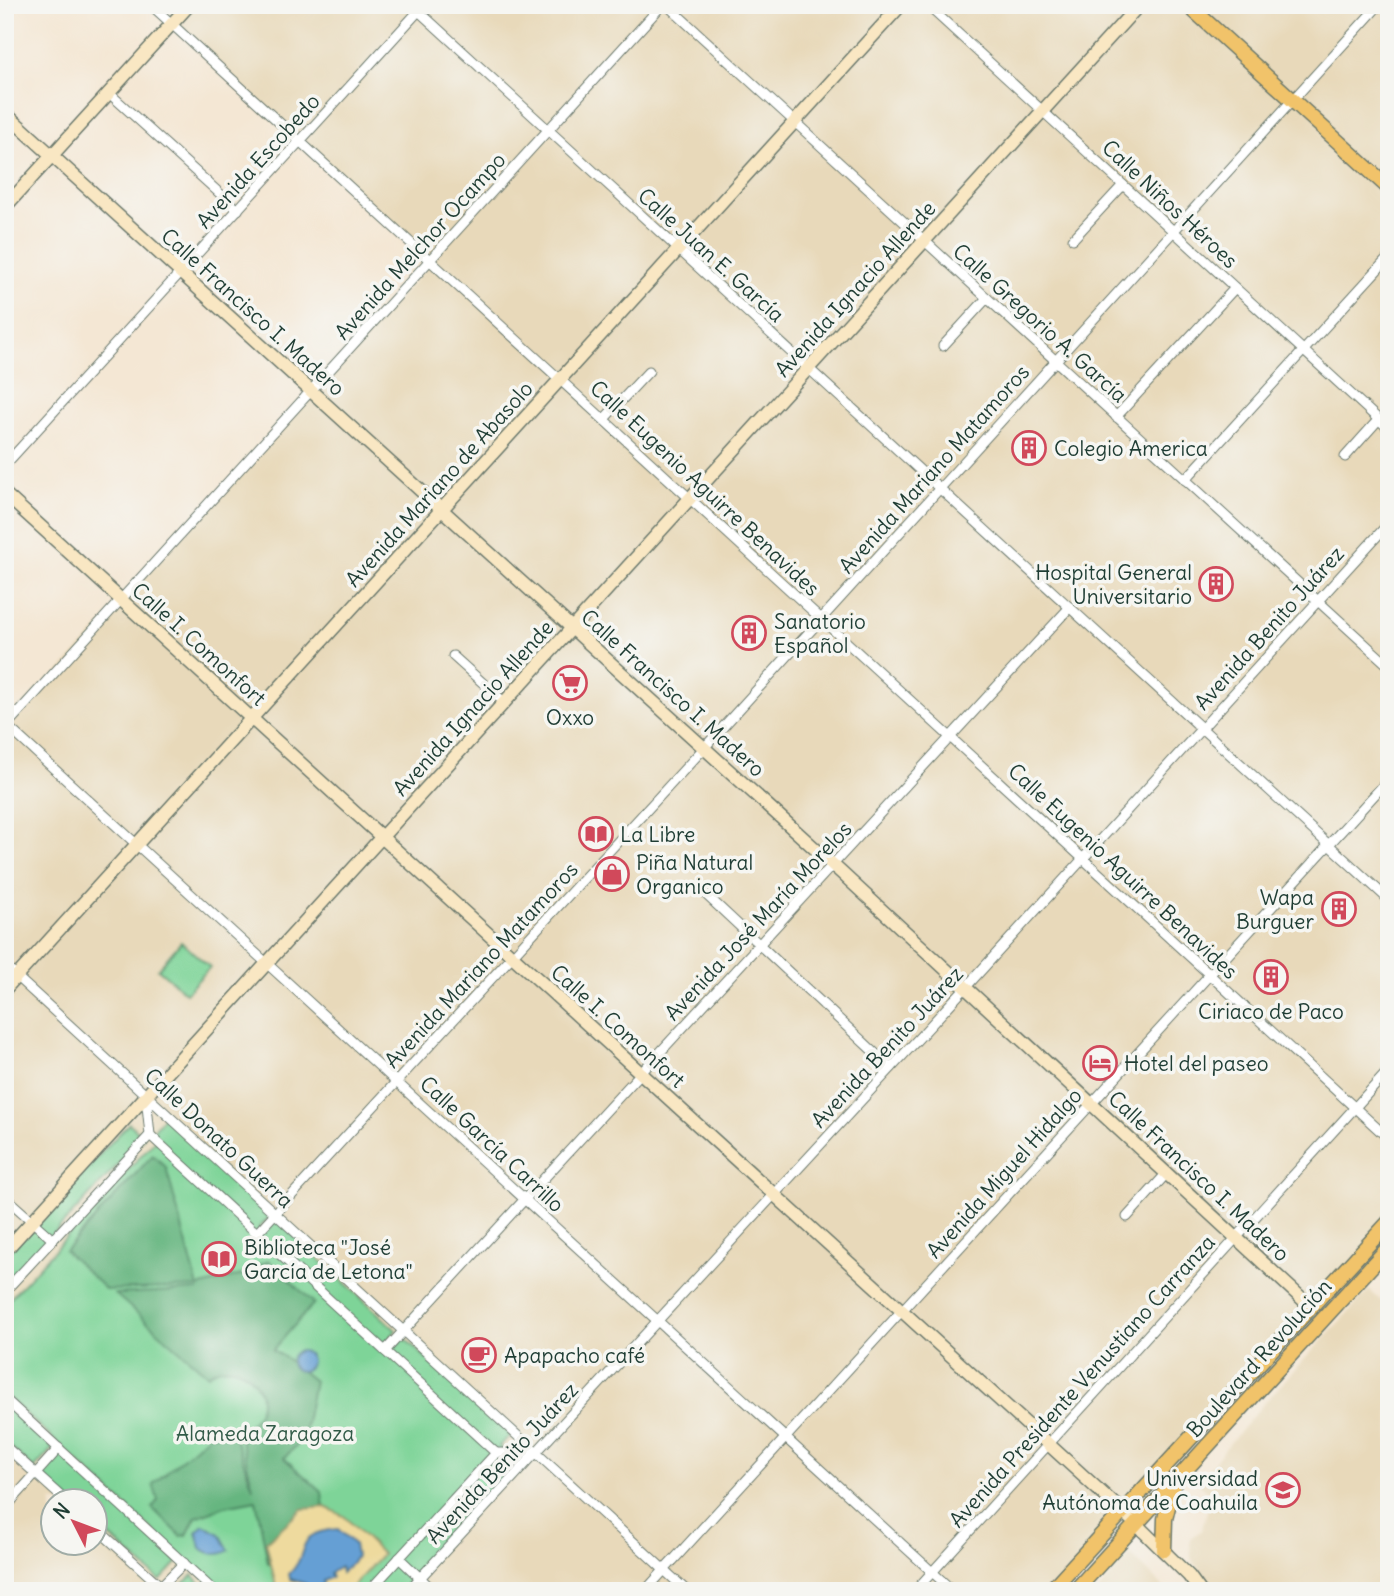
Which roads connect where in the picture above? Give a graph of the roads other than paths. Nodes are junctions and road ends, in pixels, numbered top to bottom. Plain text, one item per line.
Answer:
1 (151, 5) edge
2 (189, 5) edge
3 (665, 5) edge
4 (901, 5) edge
5 (927, 5) edge
6 (1139, 5) edge
7 (1188, 5) edge
8 (1379, 5) edge
9 (418, 7) edge
10 (172, 24) junction
11 (109, 93) junction
12 (1292, 100) junction
13 (1043, 111) junction
14 (5, 113) edge
15 (795, 122) junction
16 (548, 131) junction
17 (300, 141) junction
18 (52, 155) junction
19 (1123, 185) junction
20 (1389, 188) edge
21 (5, 207) edge
22 (238, 210) junction
23 (1173, 231) junction
24 (1073, 239) dead end
25 (924, 241) junction
26 (679, 250) junction
27 (1389, 257) edge
28 (431, 260) junction
29 (181, 272) junction
30 (1235, 288) junction
31 (987, 298) junction
32 (943, 346) dead end
33 (1304, 351) junction
34 (1055, 361) junction
35 (808, 368) junction
36 (649, 371) dead end
37 (561, 379) junction
38 (311, 391) junction
39 (1116, 416) junction
40 (604, 418) junction
41 (1379, 419) junction
42 (1389, 429) edge
43 (1345, 457) dead end
44 (5, 465) edge
45 (1185, 480) junction
46 (940, 488) junction
47 (5, 494) edge
48 (690, 498) junction
49 (442, 510) junction
50 (1389, 523) edge
51 (121, 600) junction
52 (1318, 601) junction
53 (1070, 607) junction
54 (822, 618) junction
55 (572, 628) junction
56 (453, 656) dead end
57 (1389, 666) edge
58 (504, 702) junction
59 (252, 718) junction
60 (6, 725) edge
61 (1202, 728) junction
62 (951, 737) junction
63 (704, 748) junction
64 (1389, 779) edge
65 (382, 837) junction
66 (138, 844) junction
67 (1329, 844) junction
68 (1083, 858) junction
69 (833, 865) junction
70 (700, 889) dead end
71 (1389, 900) edge
72 (760, 945) junction
73 (513, 956) junction
74 (268, 962) junction
75 (5, 966) edge
76 (1210, 974) junction
77 (16, 976) junction
78 (966, 987) junction
79 (5, 989) edge
80 (891, 1068) junction
81 (1389, 1070) edge
82 (641, 1073) junction
83 (397, 1081) junction
84 (146, 1096) junction
85 (1091, 1103) junction
86 (1355, 1108) junction
87 (150, 1135) junction
88 (1389, 1139) edge
89 (1167, 1173) junction
90 (774, 1194) junction
91 (5, 1197) edge
92 (526, 1199) junction
93 (275, 1214) junction
94 (1127, 1217) dead end
95 (32, 1222) junction
96 (1389, 1222) edge
97 (257, 1234) junction
98 (1237, 1237) junction
99 (53, 1240) junction
100 (1389, 1247) edge
101 (5, 1251) edge
102 (5, 1291) edge
103 (1311, 1307) junction
104 (902, 1310) junction
105 (658, 1320) junction
106 (403, 1332) junction
107 (385, 1351) junction
108 (5, 1399) edge
109 (786, 1437) junction
110 (1049, 1444) junction
111 (5, 1446) edge
112 (59, 1448) junction
113 (496, 1453) junction
114 (535, 1453) junction
115 (36, 1474) junction
116 (1174, 1483) junction
117 (52, 1488) edge
118 (5, 1508) edge
119 (1123, 1511) junction
120 (1136, 1524) junction
121 (108, 1539) edge
122 (1164, 1550) junction
123 (399, 1558) junction
124 (184, 1563) junction
125 (664, 1570) junction
126 (932, 1572) junction
127 (420, 1577) junction
128 (161, 1589) edge
129 (214, 1591) edge
130 (369, 1591) edge
131 (408, 1591) edge
132 (434, 1591) edge
133 (645, 1591) edge
134 (687, 1591) edge
135 (915, 1591) edge
136 (953, 1591) edge
137 (1050, 1591) edge
138 (1075, 1591) edge
139 (1200, 1591) edge

1 - 10 street, Calle Eugenio Aguirre Benavides
2 - 10 street
3 - 15 street, Calle Gregorio A. García
3 - 16 street, Avenida Melchor Ocampo
4 - 15 street, Avenida Mariano de Abasolo
5 - 13 street, Calle Niños Héroes
6 - 13 street, Avenida Ignacio Allende
7 - 12 main road
8 - 12 street, Avenida Mariano Matamoros
9 - 16 street, Calle Juan E. García
9 - 17 street, Avenida Escobedo
10 - 11 street
10 - 17 street, Calle Eugenio Aguirre Benavides
11 - 18 street
11 - 22 street
12 - 20 main road
12 - 23 street, Avenida Mariano Matamoros
13 - 19 street, Calle Niños Héroes
13 - 25 street, Avenida Ignacio Allende
14 - 18 street, Calle Francisco I. Madero
15 - 25 street, Calle Gregorio A. García
15 - 26 street, Avenida Mariano de Abasolo
16 - 26 street, Calle Juan E. García
16 - 28 street, Avenida Melchor Ocampo
17 - 22 street, Avenida Escobedo
17 - 28 street, Calle Eugenio Aguirre Benavides
18 - 21 street
18 - 29 street, Calle Francisco I. Madero
19 - 23 street, Calle Niños Héroes
19 - 24 street
22 - 29 street, Avenida Escobedo
23 - 30 street, Calle Niños Héroes
23 - 34 street, Avenida Mariano Matamoros
25 - 31 street, Calle Gregorio A. García
25 - 35 street, Avenida Ignacio Allende
26 - 35 street, Calle Juan E. García
26 - 37 street, Avenida Mariano de Abasolo
27 - 33 street
28 - 37 street, Calle Eugenio Aguirre Benavides
28 - 38 street, Avenida Melchor Ocampo
29 - 38 street, Calle Francisco I. Madero
29 - 44 street, Avenida Escobedo
30 - 33 street, Calle Niños Héroes
30 - 39 street
31 - 32 street
31 - 34 street, Calle Gregorio A. García
33 - 41 street, Calle Niños Héroes
33 - 45 street
34 - 39 street, Calle Gregorio A. García
34 - 46 street, Avenida Mariano Matamoros
35 - 46 street, Calle Juan E. García
35 - 48 street, Avenida Ignacio Allende
36 - 40 street
37 - 40 street, Calle Eugenio Aguirre Benavides
37 - 49 street, Avenida Mariano de Abasolo
38 - 49 street, Calle Francisco I. Madero
38 - 51 street, Avenida Melchor Ocampo
39 - 45 street, Calle Gregorio A. García
40 - 48 street, Calle Eugenio Aguirre Benavides
41 - 42 street, Calle Niños Héroes
41 - 43 street
45 - 52 street, Calle Gregorio A. García
46 - 53 street, Calle Juan E. García
46 - 54 street, Avenida Mariano Matamoros
47 - 51 street, Calle I. Comonfort
48 - 54 street, Calle Eugenio Aguirre Benavides
48 - 55 street, Avenida Ignacio Allende
49 - 55 street, Calle Francisco I. Madero
49 - 59 street, Avenida Mariano de Abasolo
50 - 52 street, Avenida Benito Juárez
51 - 59 street, Calle I. Comonfort
51 - 60 street, Avenida Melchor Ocampo
52 - 57 street, Calle Gregorio A. García
52 - 61 street, Avenida Benito Juárez
53 - 61 street, Calle Juan E. García
53 - 62 street, Avenida José María Morelos
54 - 62 street, Calle Eugenio Aguirre Benavides
54 - 63 street, Avenida Mariano Matamoros
55 - 58 street, Avenida Ignacio Allende
55 - 63 street, Calle Francisco I. Madero
56 - 58 street
58 - 65 street, Avenida Ignacio Allende
59 - 65 street, Calle I. Comonfort
59 - 66 street, Avenida Mariano de Abasolo
60 - 66 street, Calle García Carrillo
61 - 67 street, Calle Juan E. García
61 - 68 street, Avenida Benito Juárez
62 - 68 street, Calle Eugenio Aguirre Benavides
62 - 69 street, Avenida José María Morelos
63 - 69 street, Calle Francisco I. Madero
63 - 73 street, Avenida Mariano Matamoros
64 - 67 street, Avenida Miguel Hidalgo
65 - 73 street, Calle I. Comonfort
65 - 74 street, Avenida Ignacio Allende
66 - 74 street, Calle García Carrillo
66 - 77 street, Avenida Mariano de Abasolo
67 - 71 street, Calle Juan E. García
67 - 76 street, Avenida Miguel Hidalgo
68 - 76 street, Calle Eugenio Aguirre Benavides
68 - 78 street, Avenida Benito Juárez
69 - 72 street, Avenida José María Morelos
69 - 78 street, Calle Francisco I. Madero
70 - 72 street
72 - 80 street
72 - 82 street, Avenida José María Morelos
73 - 82 street, Calle I. Comonfort
73 - 83 street, Avenida Mariano Matamoros
74 - 83 street, Calle García Carrillo
74 - 84 street, Avenida Ignacio Allende
75 - 77 street, Calle Donato Guerra
76 - 85 street, Avenida Miguel Hidalgo
76 - 86 street, Calle Eugenio Aguirre Benavides
77 - 79 street, Avenida Mariano de Abasolo
77 - 84 street, Calle Donato Guerra
78 - 80 street, Avenida Benito Juárez
78 - 85 street, Calle Francisco I. Madero
80 - 90 street, Avenida Benito Juárez
81 - 86 street, Avenida Presidente Venustiano Carranza
82 - 90 street, Calle I. Comonfort
82 - 92 street, Avenida José María Morelos
83 - 92 street, Calle García Carrillo
83 - 93 street, Avenida Mariano Matamoros
84 - 87 street
84 - 93 street, Calle Donato Guerra
84 - 95 street, Avenida Ignacio Allende
85 - 89 street, Calle Francisco I. Madero
85 - 104 street, Avenida Miguel Hidalgo
86 - 88 street, Calle Eugenio Aguirre Benavides
86 - 98 street, Avenida Presidente Venustiano Carranza
87 - 97 street, Calle Donato Guerra
87 - 99 street
89 - 94 street
89 - 98 street, Calle Francisco I. Madero
90 - 104 street, Calle I. Comonfort
90 - 105 street, Avenida Benito Juárez
91 - 95 street
92 - 105 street, Calle García Carrillo
92 - 106 street, Avenida José María Morelos
93 - 97 street, Avenida Mariano Matamoros
93 - 106 street, Calle Donato Guerra
95 - 99 street
95 - 101 street, Avenida Ignacio Allende
96 - 103 main road
97 - 107 street, Calle Donato Guerra
98 - 103 street, Calle Francisco I. Madero
98 - 110 street, Avenida Presidente Venustiano Carranza
99 - 102 street
100 - 116 main road, Boulevard Revolución
103 - 119 main road
104 - 109 street, Avenida Miguel Hidalgo
104 - 110 street, Calle I. Comonfort
105 - 109 street, Calle García Carrillo
105 - 114 street, Avenida Benito Juárez
106 - 107 street, Avenida José María Morelos
106 - 114 street, Calle Donato Guerra
107 - 113 street, Calle Donato Guerra
108 - 112 street
109 - 125 street, Avenida Miguel Hidalgo
109 - 126 street, Calle García Carrillo
110 - 119 street, Calle I. Comonfort
110 - 126 street, Avenida Presidente Venustiano Carranza
111 - 115 street
112 - 115 street
112 - 124 street
113 - 114 street
113 - 123 street
114 - 125 street, Calle Donato Guerra
114 - 127 street, Avenida Benito Juárez
115 - 117 street
115 - 118 street
116 - 120 main road, Boulevard Revolución
116 - 122 main road
119 - 120 street, Calle I. Comonfort
119 - 137 main road
120 - 122 street, Calle I. Comonfort
120 - 138 main road, Boulevard Revolución
121 - 128 street
122 - 139 street, Calle I. Comonfort
123 - 127 street
123 - 130 street
124 - 128 street
124 - 129 street
125 - 133 street, Avenida Miguel Hidalgo
125 - 134 street, Calle Donato Guerra
126 - 135 street, Avenida Presidente Venustiano Carranza
126 - 136 street, Calle García Carrillo
127 - 131 street, Avenida Benito Juárez
127 - 132 street

